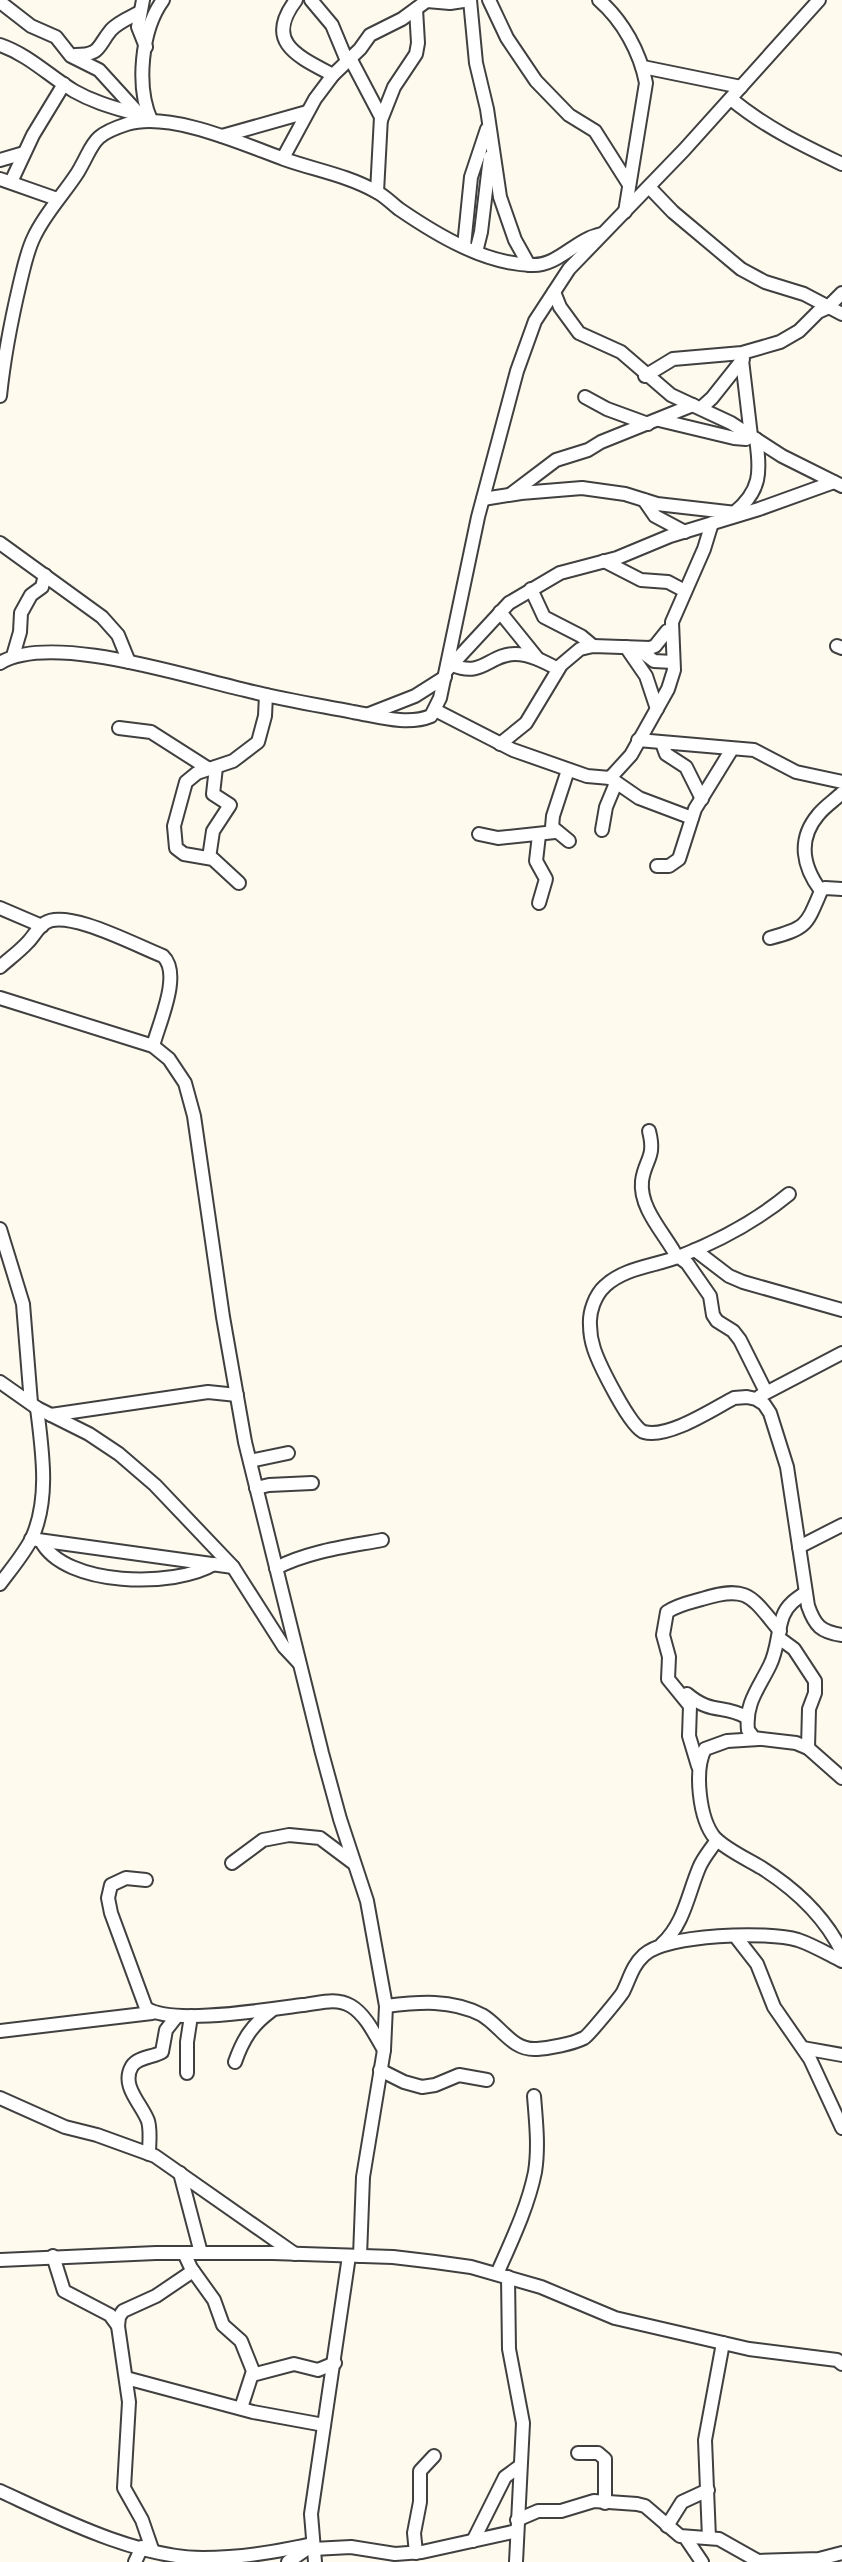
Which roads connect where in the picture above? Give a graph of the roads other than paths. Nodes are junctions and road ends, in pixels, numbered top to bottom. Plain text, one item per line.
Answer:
1 (163, 0) edge
2 (296, 0) edge
3 (311, 0) edge
4 (470, 0) edge
5 (489, 0) edge
6 (599, 0) edge
7 (819, 0) edge
8 (0, 2) edge
9 (421, 3) edge
10 (142, 6) edge
11 (0, 45) edge
12 (146, 47) junction
13 (71, 56) junction
14 (349, 60) junction
15 (643, 67) junction
16 (334, 74) junction
17 (363, 83) junction
18 (64, 84) junction
19 (741, 87) junction
20 (731, 99) junction
21 (307, 112) junction
22 (147, 117) junction
23 (381, 120) junction
24 (488, 126) junction
25 (222, 136) junction
26 (491, 150) junction
27 (24, 153) junction
28 (283, 158) junction
29 (0, 160) edge
30 (842, 164) edge
31 (5, 180) edge
32 (628, 183) junction
33 (649, 187) junction
34 (377, 192) junction
35 (57, 199) junction
36 (625, 212) junction
37 (604, 234) junction
38 (470, 249) junction
39 (529, 265) junction
40 (554, 292) junction
41 (842, 293) edge
42 (827, 308) junction
43 (842, 314) edge
44 (745, 356) junction
45 (645, 376) junction
46 (1, 378) edge
47 (0, 396) edge
48 (585, 397) dead end
49 (697, 406) junction
50 (653, 422) junction
51 (753, 438) junction
52 (838, 484) edge
53 (510, 495) junction
54 (483, 499) junction
55 (644, 500) junction
56 (738, 513) junction
57 (712, 523) junction
58 (686, 531) junction
59 (0, 543) edge
60 (701, 555) junction
61 (604, 561) junction
62 (45, 575) junction
63 (531, 589) junction
64 (685, 591) junction
65 (500, 612) junction
66 (672, 630) junction
67 (593, 646) junction
68 (631, 647) junction
69 (13, 656) junction
70 (538, 659) junction
71 (129, 662) junction
72 (673, 662) junction
73 (0, 663) edge
74 (558, 669) junction
75 (448, 671) junction
76 (266, 695) junction
77 (657, 709) junction
78 (435, 710) junction
79 (368, 714) junction
80 (119, 728) dead end
81 (638, 740) junction
82 (662, 743) junction
83 (500, 744) junction
84 (732, 749) junction
85 (213, 768) junction
86 (568, 770) junction
87 (613, 781) junction
88 (842, 782) edge
89 (842, 793) edge
90 (702, 799) junction
91 (692, 818) junction
92 (602, 830) dead end
93 (555, 832) junction
94 (479, 834) dead end
95 (539, 835) junction
96 (569, 841) dead end
97 (209, 858) junction
98 (657, 866) dead end
99 (239, 883) dead end
100 (842, 889) edge
101 (821, 891) junction
102 (539, 903) dead end
103 (0, 908) edge
104 (42, 926) junction
105 (770, 938) dead end
106 (0, 967) edge
107 (0, 998) edge
108 (153, 1046) junction
109 (649, 1131) dead end
110 (789, 1194) dead end
111 (0, 1229) edge
112 (695, 1250) junction
113 (678, 1257) junction
114 (842, 1310) edge
115 (842, 1353) edge
116 (0, 1382) edge
117 (237, 1395) junction
118 (761, 1396) junction
119 (34, 1406) junction
120 (51, 1415) junction
121 (288, 1453) dead end
122 (250, 1461) junction
123 (312, 1483) dead end
124 (256, 1488) junction
125 (842, 1525) edge
126 (36, 1540) junction
127 (382, 1540) dead end
128 (799, 1547) junction
129 (214, 1564) junction
130 (233, 1567) junction
131 (276, 1568) junction
132 (0, 1584) edge
133 (805, 1593) junction
134 (779, 1635) junction
135 (842, 1635) edge
136 (301, 1665) junction
137 (674, 1688) junction
138 (746, 1717) junction
139 (759, 1739) junction
140 (808, 1748) junction
141 (698, 1766) junction
142 (842, 1778) edge
143 (717, 1840) junction
144 (232, 1863) dead end
145 (354, 1863) junction
146 (146, 1880) dead end
147 (736, 1937) junction
148 (662, 1944) junction
149 (842, 1952) edge
150 (842, 1961) edge
151 (386, 2006) junction
152 (274, 2009) junction
153 (152, 2013) junction
154 (177, 2016) junction
155 (191, 2016) junction
156 (0, 2031) edge
157 (803, 2048) junction
158 (384, 2050) junction
159 (842, 2055) edge
160 (235, 2062) dead end
161 (380, 2070) junction
162 (187, 2073) dead end
163 (487, 2080) dead end
164 (534, 2096) dead end
165 (0, 2098) edge
166 (842, 2128) edge
167 (149, 2154) junction
168 (180, 2173) junction
169 (184, 2253) junction
170 (201, 2253) junction
171 (295, 2254) junction
172 (53, 2256) junction
173 (354, 2256) junction
174 (0, 2260) edge
175 (193, 2271) junction
176 (502, 2276) junction
177 (118, 2326) junction
178 (723, 2343) junction
179 (335, 2363) junction
180 (842, 2364) edge
181 (252, 2375) junction
182 (126, 2378) junction
183 (241, 2408) junction
184 (324, 2425) junction
185 (578, 2453) dead end
186 (434, 2456) dead end
187 (520, 2466) junction
188 (708, 2490) junction
189 (0, 2491) edge
190 (605, 2503) junction
191 (517, 2526) junction
192 (667, 2526) junction
193 (685, 2537) junction
194 (709, 2538) junction
195 (473, 2541) junction
196 (147, 2548) junction
197 (313, 2550) edge
198 (842, 2553) edge
199 (408, 2556) edge
200 (262, 2557) edge
201 (813, 2560) edge
202 (135, 2562) edge
203 (288, 2562) edge
204 (516, 2562) edge
205 (702, 2562) edge

1 - 12 street
2 - 16 street
3 - 14 street
4 - 9 street
4 - 24 street
5 - 32 street
6 - 15 street
7 - 19 street
8 - 13 street
9 - 14 street
9 - 23 street
10 - 12 street
10 - 13 street
11 - 18 street
12 - 22 street
13 - 22 street
14 - 16 street
14 - 17 street
15 - 19 street
15 - 32 street
16 - 17 street
16 - 21 street
17 - 23 street
18 - 22 street
18 - 27 street
19 - 20 street
20 - 30 street
20 - 33 street
21 - 25 street
21 - 28 street
22 - 25 street
22 - 35 street
23 - 34 street
24 - 26 street
24 - 38 street
25 - 28 street
26 - 38 street
26 - 39 street
27 - 29 street
27 - 31 street
28 - 34 street
31 - 35 street
32 - 36 street
33 - 36 street
33 - 42 street
34 - 38 street
35 - 46 street
36 - 37 street
37 - 39 street
37 - 40 street
38 - 39 street
40 - 45 street
40 - 54 street
41 - 42 street
42 - 43 street
42 - 44 street
44 - 45 street
44 - 49 street
44 - 51 street
45 - 49 street
46 - 47 street
48 - 50 street
49 - 50 street
49 - 51 street
50 - 51 street
50 - 53 street
51 - 52 street
51 - 56 street
52 - 56 street
53 - 54 street
53 - 55 street
54 - 75 street
55 - 56 street
55 - 58 street
56 - 57 street
57 - 58 street
57 - 60 street
58 - 60 street
58 - 61 street
59 - 62 street
60 - 64 street
61 - 63 street
61 - 64 street
62 - 69 street
62 - 71 street
63 - 65 street
63 - 67 street
64 - 66 street
65 - 70 street
65 - 75 street
66 - 68 street
66 - 72 street
67 - 68 street
67 - 74 street
68 - 72 street
68 - 77 street
69 - 71 street
69 - 73 street
70 - 74 street
70 - 75 street
71 - 76 street
72 - 77 street
74 - 83 street
75 - 78 street
75 - 79 street
76 - 79 street
76 - 85 street
77 - 81 street
78 - 79 street
78 - 83 street
80 - 85 street
81 - 82 street
81 - 87 street
82 - 84 street
82 - 90 street
83 - 86 street
84 - 88 street
84 - 90 street
85 - 97 street
85 - 97 street
86 - 87 street
86 - 93 street
87 - 91 street
87 - 92 street
89 - 101 street
90 - 91 street
91 - 98 street
93 - 95 street
93 - 96 street
94 - 95 street
95 - 102 street
97 - 99 street
100 - 101 street
101 - 105 street
103 - 104 street
104 - 106 street
104 - 108 street
107 - 108 street
108 - 117 street
109 - 113 street
110 - 112 street
111 - 119 street
112 - 113 street
112 - 114 street
113 - 118 street
113 - 118 street
115 - 118 street
116 - 119 street
117 - 120 street
117 - 122 street
118 - 128 street
119 - 120 street
119 - 126 street
120 - 130 street
121 - 122 street
122 - 124 street
123 - 124 street
124 - 131 street
125 - 128 street
126 - 129 street
126 - 129 street
126 - 132 street
127 - 131 street
128 - 133 street
129 - 130 street
130 - 136 street
131 - 136 street
133 - 134 street
133 - 135 street
134 - 137 street
134 - 138 street
134 - 140 street
136 - 145 street
137 - 138 street
137 - 141 street
138 - 139 street
139 - 140 street
139 - 141 street
140 - 142 street
141 - 143 street
143 - 148 street
143 - 149 street
144 - 145 street
145 - 151 street
146 - 153 street
147 - 148 street
147 - 150 street
147 - 157 street
148 - 151 street
151 - 158 street
152 - 155 street
152 - 158 street
152 - 160 street
153 - 154 street
153 - 156 street
154 - 155 street
154 - 167 street
155 - 162 street
157 - 159 street
157 - 166 street
158 - 161 street
161 - 163 street
161 - 173 street
164 - 176 street
165 - 167 street
167 - 168 street
168 - 170 street
168 - 171 street
169 - 170 street
169 - 172 street
169 - 175 street
170 - 171 street
171 - 173 street
172 - 174 street
172 - 177 street
173 - 176 street
173 - 179 street
175 - 177 street
175 - 181 street
176 - 178 street
176 - 187 street
177 - 182 street
178 - 180 street
178 - 188 street
179 - 181 street
179 - 184 street
181 - 183 street
182 - 183 street
182 - 196 street
183 - 184 street
184 - 197 street
185 - 190 street
186 - 199 street
187 - 191 street
187 - 195 street
188 - 192 street
188 - 194 street
189 - 196 street
190 - 191 street
190 - 192 street
191 - 195 street
191 - 204 street
192 - 193 street
193 - 194 street
193 - 205 street
194 - 201 street
195 - 199 street
196 - 200 street
196 - 202 street
197 - 199 street
197 - 200 street
197 - 203 street
198 - 201 street

